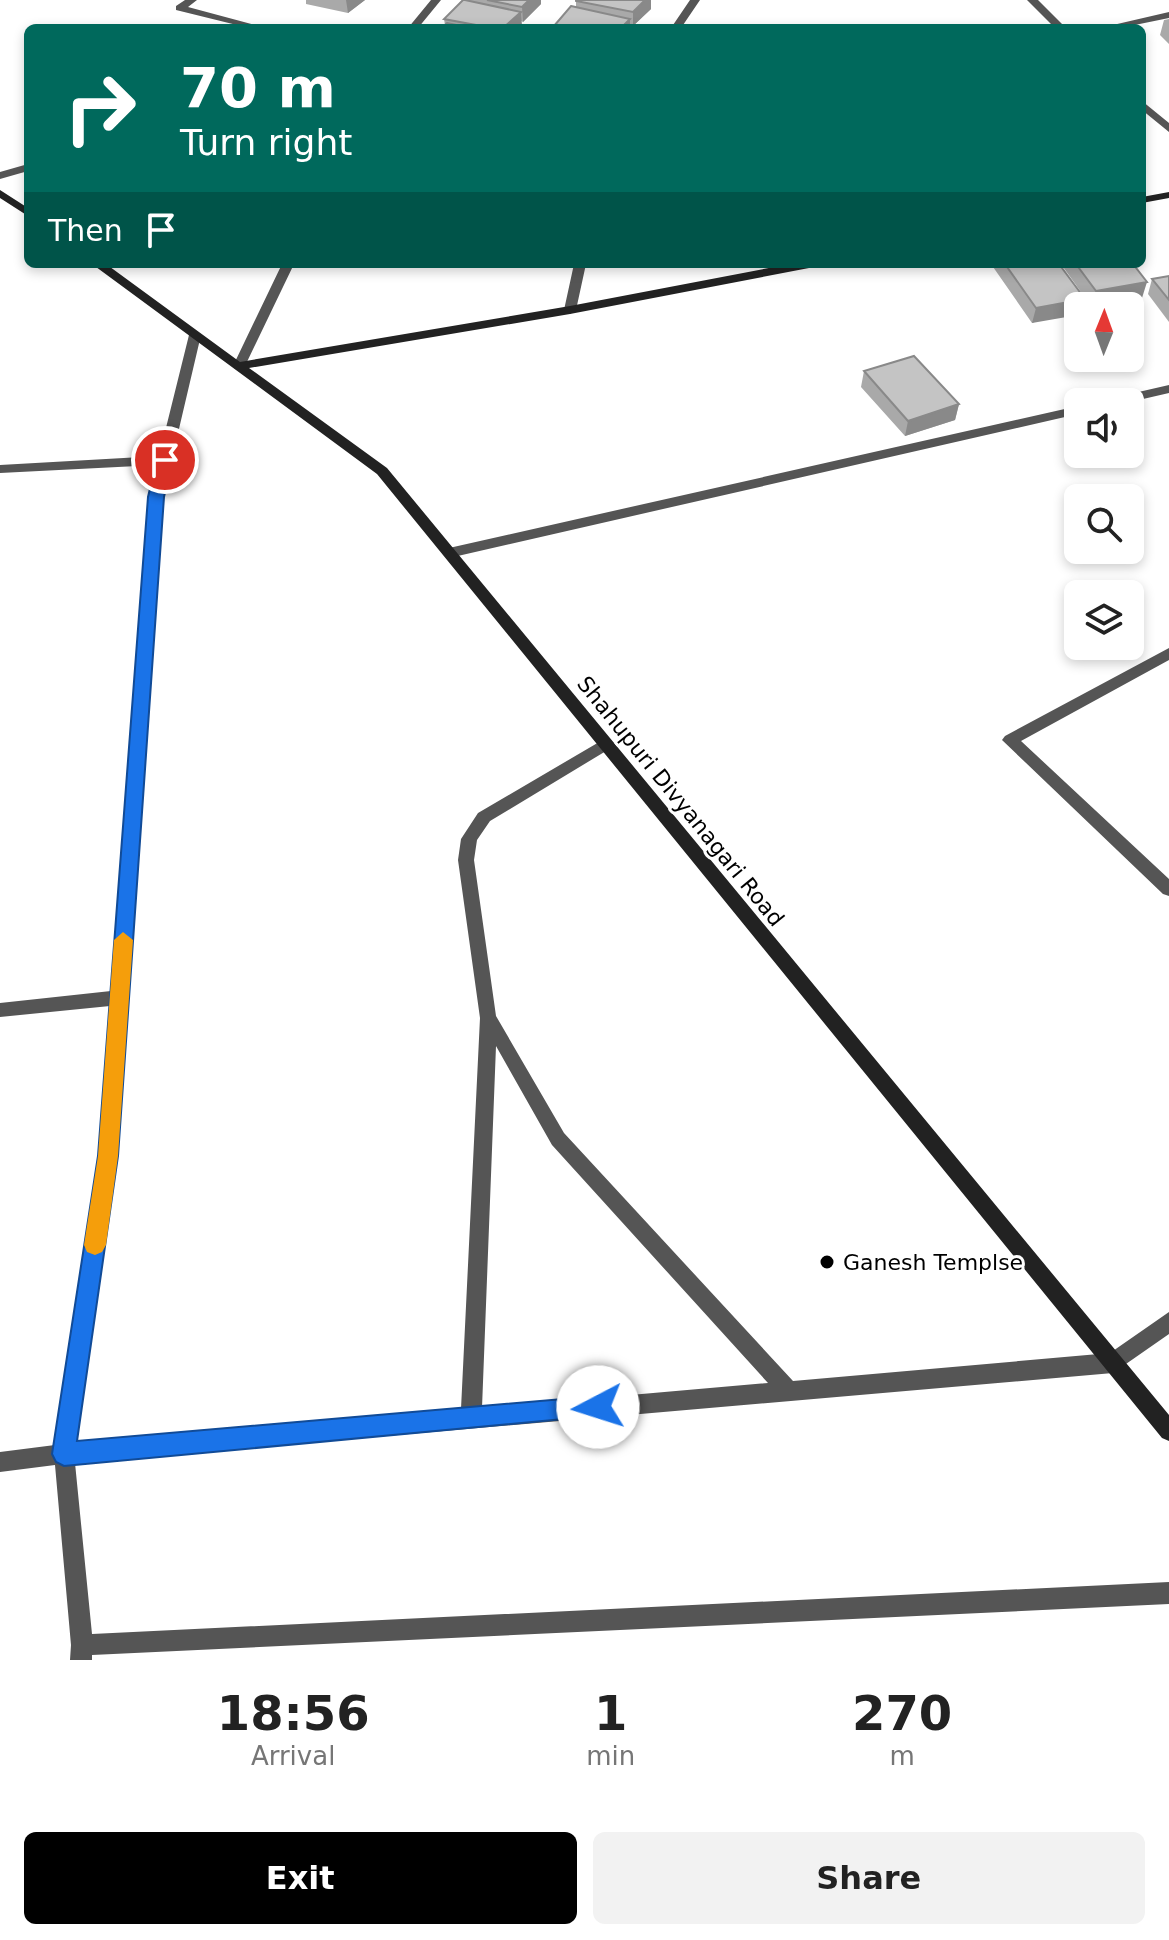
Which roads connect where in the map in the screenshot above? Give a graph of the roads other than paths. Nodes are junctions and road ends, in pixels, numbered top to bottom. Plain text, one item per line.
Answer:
1 (192, 0) edge
2 (436, 0) edge
3 (695, 0) edge
4 (1032, 0) edge
5 (1169, 15) edge
6 (245, 24) edge
7 (416, 24) edge
8 (679, 24) edge
9 (1057, 24) edge
10 (1125, 24) edge
11 (1146, 108) edge
12 (1169, 129) edge
13 (24, 168) edge
14 (0, 176) edge
15 (0, 193) edge
16 (1169, 195) edge
17 (1146, 199) edge
18 (24, 210) edge
19 (103, 268) edge
20 (286, 268) edge
21 (579, 268) edge
22 (788, 268) edge
23 (570, 310) junction
24 (195, 335) junction
25 (239, 366) junction
26 (1169, 389) edge
27 (1144, 395) edge
28 (1064, 413) edge
29 (165, 460) junction
30 (0, 469) edge
31 (449, 553) junction
32 (1169, 653) edge
33 (606, 744) junction
34 (1169, 889) edge
35 (119, 998) junction
36 (0, 1010) edge
37 (488, 1017) junction
38 (1169, 1322) edge
39 (1113, 1363) junction
40 (788, 1390) junction
41 (471, 1418) junction
42 (1169, 1431) edge
43 (64, 1454) junction
44 (0, 1462) edge
45 (1169, 1593) edge
46 (82, 1652) edge

1 - 6 street
2 - 7 street
3 - 8 street
4 - 9 street
5 - 10 street
11 - 12 street
13 - 14 street
15 - 18 main road
16 - 17 main road
19 - 24 main road, Shahupuri Divyanagari Road
20 - 25 street
21 - 23 street
22 - 23 main road
23 - 25 main road
24 - 25 main road, Shahupuri Divyanagari Road
24 - 29 street
25 - 31 main road, Shahupuri Divyanagari Road
26 - 27 street
28 - 31 street
29 - 30 street
29 - 35 street
31 - 33 main road, Shahupuri Divyanagari Road
32 - 34 street
33 - 37 street
33 - 39 main road, Shahupuri Divyanagari Road
35 - 36 street
35 - 43 street
37 - 40 street
37 - 41 street
38 - 39 street
39 - 40 street
39 - 42 main road, Shahupuri Divyanagari Road
40 - 41 street
41 - 43 street
43 - 44 street
43 - 46 street
45 - 46 street

